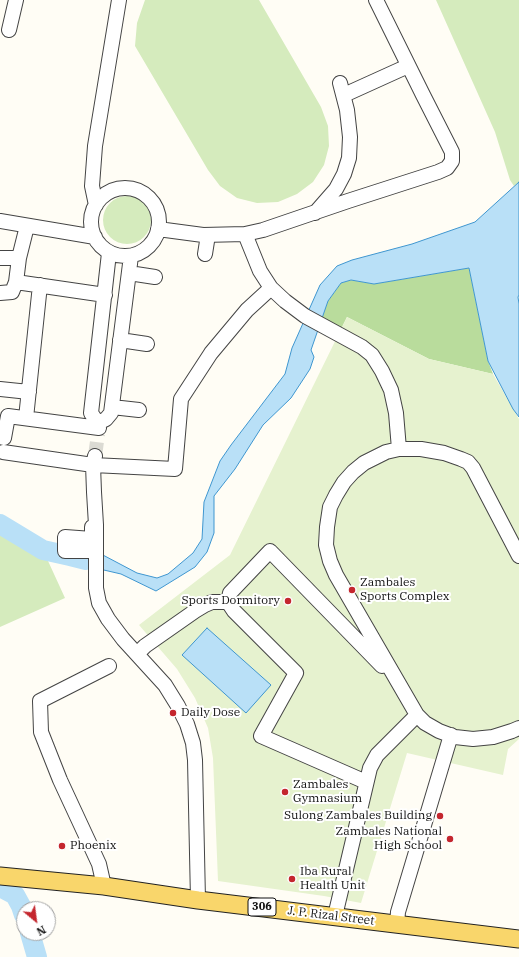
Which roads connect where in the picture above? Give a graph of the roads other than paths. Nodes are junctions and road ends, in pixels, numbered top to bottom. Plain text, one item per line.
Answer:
1 (16, 0) edge
2 (376, 0) edge
3 (115, 5) edge
4 (9, 30) dead end
5 (408, 66) junction
6 (96, 205) junction
7 (314, 213) junction
8 (0, 221) edge
9 (27, 226) junction
10 (164, 233) junction
11 (245, 234) junction
12 (196, 235) junction
13 (95, 237) junction
14 (109, 253) junction
15 (205, 254) dead end
16 (131, 256) junction
17 (0, 258) edge
18 (19, 258) junction
19 (129, 273) junction
20 (154, 277) dead end
21 (16, 282) junction
22 (40, 286) junction
23 (271, 288) junction
24 (0, 294) edge
25 (105, 295) junction
26 (120, 340) junction
27 (147, 344) dead end
28 (0, 389) edge
29 (29, 392) junction
30 (112, 407) junction
31 (139, 410) dead end
32 (26, 418) junction
33 (99, 428) junction
34 (0, 437) edge
35 (399, 449) junction
36 (4, 452) dead end
37 (94, 460) junction
38 (96, 514) junction
39 (96, 552) junction
40 (519, 556) edge
41 (228, 602) junction
42 (137, 654) junction
43 (109, 666) dead end
44 (397, 682) junction
45 (417, 715) junction
46 (519, 728) edge
47 (451, 735) junction
48 (366, 782) junction
49 (2, 877) edge
50 (104, 886) junction
51 (198, 900) junction
52 (335, 916) junction
53 (397, 924) junction
54 (519, 939) edge

1 - 4 lane
2 - 5 lane
3 - 6 lane
5 - 7 lane
5 - 7 lane
6 - 10 lane
6 - 13 lane
7 - 11 lane
8 - 9 lane
9 - 13 lane
9 - 18 lane
10 - 12 lane
10 - 16 lane
11 - 12 lane
11 - 23 lane
12 - 15 lane
13 - 14 lane
14 - 16 lane
14 - 25 lane
16 - 19 lane
17 - 18 lane
18 - 21 lane
19 - 20 lane
19 - 26 lane
21 - 22 lane
21 - 24 lane
22 - 25 lane
22 - 29 lane
23 - 35 lane
23 - 37 lane
25 - 33 lane
26 - 27 lane
26 - 30 lane
28 - 29 lane
29 - 32 lane
30 - 31 lane
30 - 33 lane
32 - 33 lane
32 - 34 lane
35 - 40 lane
35 - 44 lane
36 - 37 lane
37 - 38 lane
38 - 39 lane
38 - 39 lane
39 - 42 lane
41 - 42 lane
41 - 44 lane
41 - 48 lane
42 - 51 lane
43 - 50 lane
44 - 45 lane
45 - 47 lane
45 - 48 lane
46 - 47 lane
47 - 53 lane
48 - 52 lane
49 - 50 main road, J. P. Rizal Street / 306
50 - 51 main road, J. P. Rizal Street / 306
51 - 52 main road, J. P. Rizal Street / 306
52 - 53 main road, J. P. Rizal Street / 306
53 - 54 main road, J. P. Rizal Street / 306

